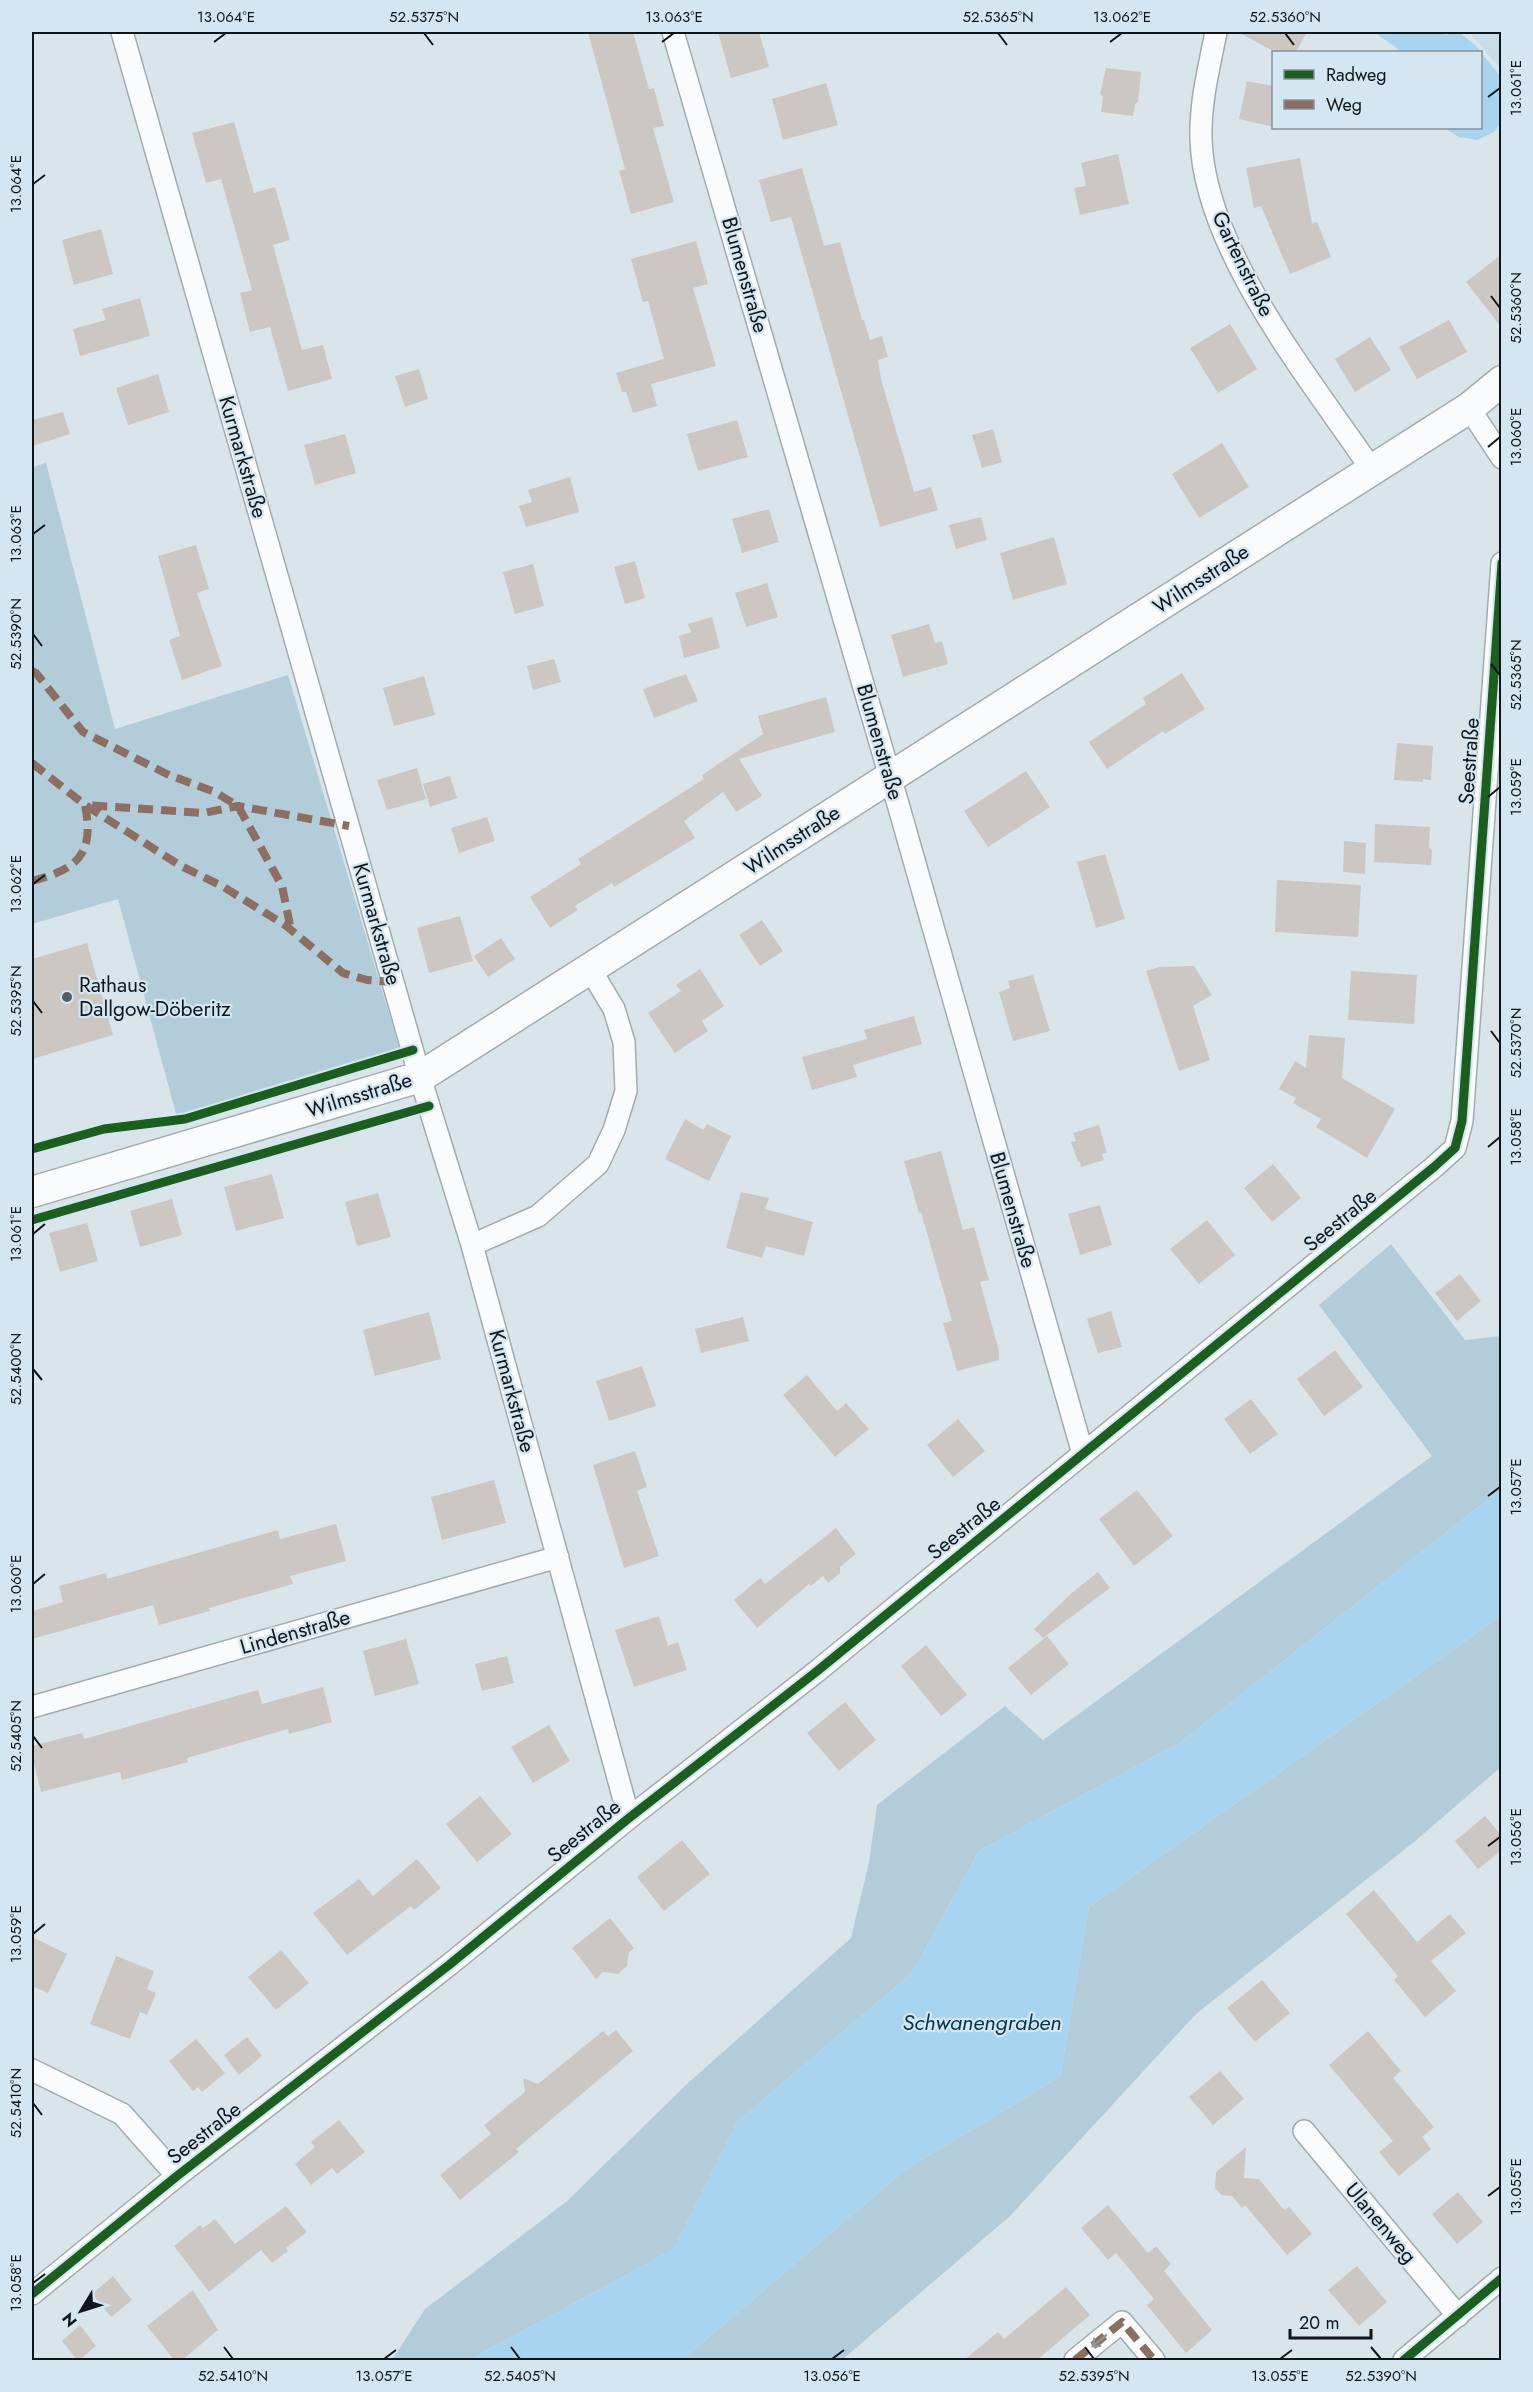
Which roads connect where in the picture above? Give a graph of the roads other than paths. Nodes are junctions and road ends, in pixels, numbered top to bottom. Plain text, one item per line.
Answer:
1 (122, 32) edge
2 (674, 32) edge
3 (1216, 32) edge
4 (1502, 381) edge
5 (1469, 408) junction
6 (1502, 458) edge
7 (1372, 470) junction
8 (1502, 563) edge
9 (890, 777) junction
10 (590, 969) junction
11 (420, 1077) junction
12 (32, 1192) edge
13 (472, 1245) junction
14 (1083, 1454) junction
15 (558, 1557) junction
16 (32, 1707) edge
17 (629, 1818) junction
18 (32, 2070) edge
19 (1304, 2131) dead end
20 (177, 2176) junction
21 (1502, 2278) edge
22 (32, 2294) edge
23 (1458, 2316) junction
24 (1075, 2361) edge
25 (1154, 2361) edge
26 (1404, 2361) edge

1 - 11 street, Kurmarkstraße
2 - 9 street, Blumenstraße
3 - 7 street, Gartenstraße
4 - 5 street, Wilmsstraße
5 - 6 street
5 - 7 street, Wilmsstraße
7 - 9 street, Wilmsstraße
8 - 14 street, Seestraße
9 - 10 street, Wilmsstraße
9 - 14 street, Blumenstraße
10 - 11 street, Wilmsstraße
10 - 13 street
11 - 12 street, Wilmsstraße
11 - 13 street, Kurmarkstraße
13 - 15 street, Kurmarkstraße
14 - 17 street, Seestraße
15 - 16 street, Lindenstraße
15 - 17 street, Kurmarkstraße
17 - 20 street, Seestraße
18 - 20 street
19 - 23 street, Ulanenweg
20 - 22 street, Seestraße
21 - 23 street
23 - 26 street
25 -> 24 street

